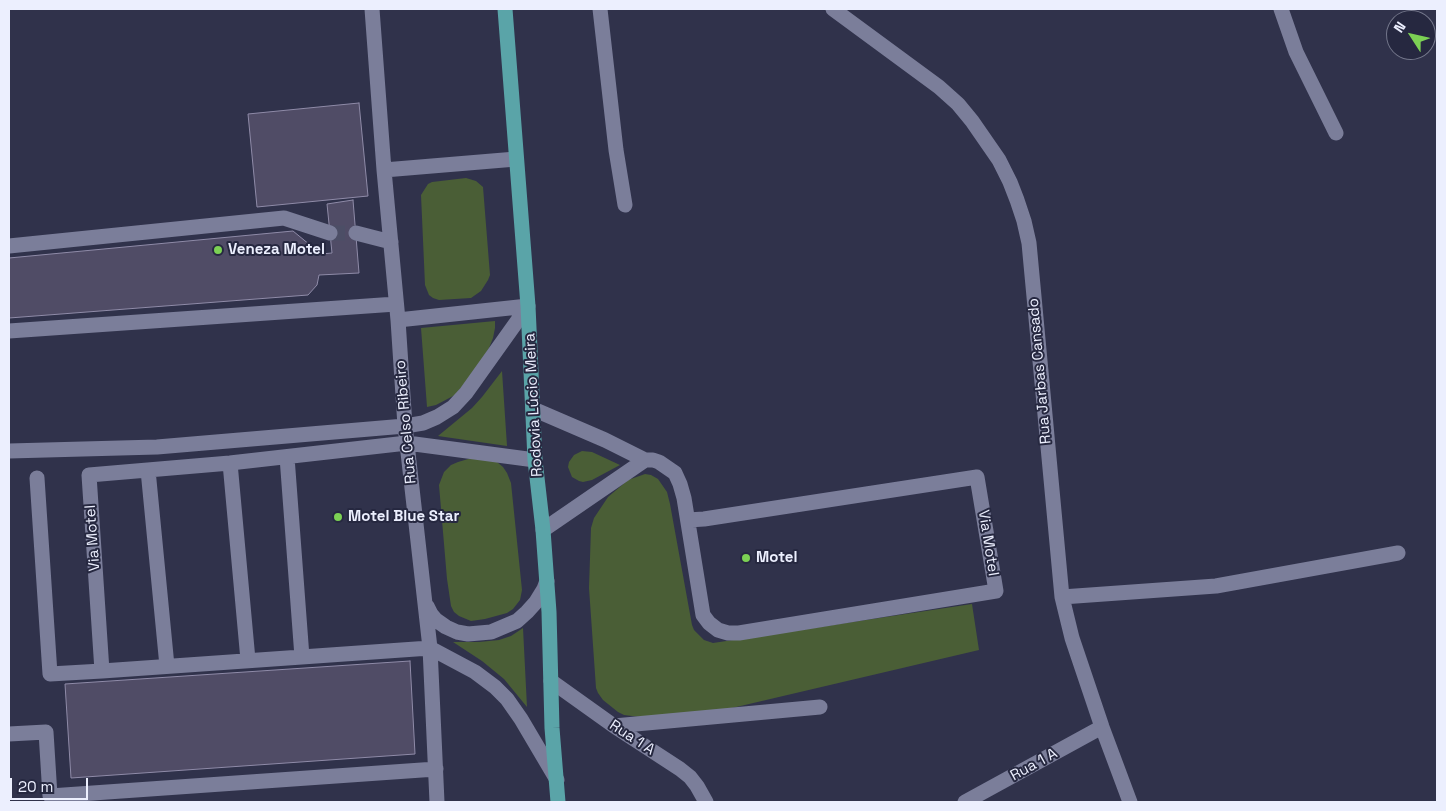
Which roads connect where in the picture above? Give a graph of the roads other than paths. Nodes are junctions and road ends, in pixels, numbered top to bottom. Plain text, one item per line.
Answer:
1 (372, 9) edge
2 (504, 9) edge
3 (600, 9) edge
4 (833, 9) edge
5 (1281, 9) edge
6 (1336, 133) dead end
7 (516, 159) junction
8 (384, 170) junction
9 (625, 205) dead end
10 (330, 233) tunnel mouth
11 (356, 233) tunnel mouth
12 (390, 242) junction
13 (9, 246) edge
14 (396, 304) junction
15 (528, 306) junction
16 (398, 320) junction
17 (9, 331) edge
18 (533, 409) junction
19 (405, 426) junction
20 (407, 443) junction
21 (9, 451) edge
22 (287, 457) junction
23 (535, 460) junction
24 (644, 460) junction
25 (230, 463) junction
26 (148, 470) junction
27 (37, 478) dead end
28 (688, 520) junction
29 (543, 530) junction
30 (1398, 553) dead end
31 (546, 581) junction
32 (1062, 597) junction
33 (425, 600) junction
34 (430, 648) junction
35 (302, 657) junction
36 (248, 660) junction
37 (167, 666) junction
38 (102, 671) junction
39 (551, 681) junction
40 (820, 707) dead end
41 (614, 726) junction
42 (1102, 727) junction
43 (9, 734) edge
44 (436, 769) junction
45 (557, 780) junction
46 (437, 802) edge
47 (558, 802) edge
48 (706, 802) edge
49 (965, 802) edge
50 (1130, 802) edge

1 - 8 street, Rua Celso Ribeiro
2 - 7 main road, Rodovia Lúcio Meira
3 - 9 street
4 - 32 street, Rua Jarbas Cansado
5 - 6 street
7 - 8 street
7 - 15 main road, Rodovia Lúcio Meira
8 - 12 street, Rua Celso Ribeiro
10 - 13 street
11 - 12 street
12 - 14 street, Rua Celso Ribeiro
14 - 16 street, Rua Celso Ribeiro
14 - 17 street
15 - 16 street
15 - 18 main road, Rodovia Lúcio Meira
15 - 19 street
16 - 19 street, Rua Celso Ribeiro
18 - 23 main road, Rodovia Lúcio Meira
18 - 24 street
19 - 20 street, Rua Celso Ribeiro
19 - 21 street
20 - 22 street, Via Motel
20 - 23 street, Via Motel
20 - 33 street, Rua Celso Ribeiro
22 - 25 street, Via Motel
22 - 35 street
23 - 29 main road, Rodovia Lúcio Meira
24 - 28 street
24 - 29 street
25 - 26 street, Via Motel
25 - 36 street
26 - 37 street
26 - 38 street, Via Motel
27 - 38 street
28 - 28 street, Via Motel
29 - 31 main road, Rodovia Lúcio Meira
30 - 32 street
31 - 33 street
31 - 39 main road, Rodovia Lúcio Meira
32 - 42 street, Rua Jarbas Cansado
33 - 34 street, Rua Celso Ribeiro
34 - 35 street
34 - 44 street, Rua Celso Ribeiro
34 - 45 street
35 - 36 street
36 - 37 street
37 - 38 street
39 - 41 street, Rua 1 A
39 - 45 main road, Rodovia Lúcio Meira
40 - 41 street
41 - 48 street, Rua 1 A
42 - 49 street, Rua 1 A
42 - 50 street, Rua Jarbas Cansado
43 - 44 street
44 - 46 street, Rua Celso Ribeiro
45 - 47 main road, Rodovia Lúcio Meira

